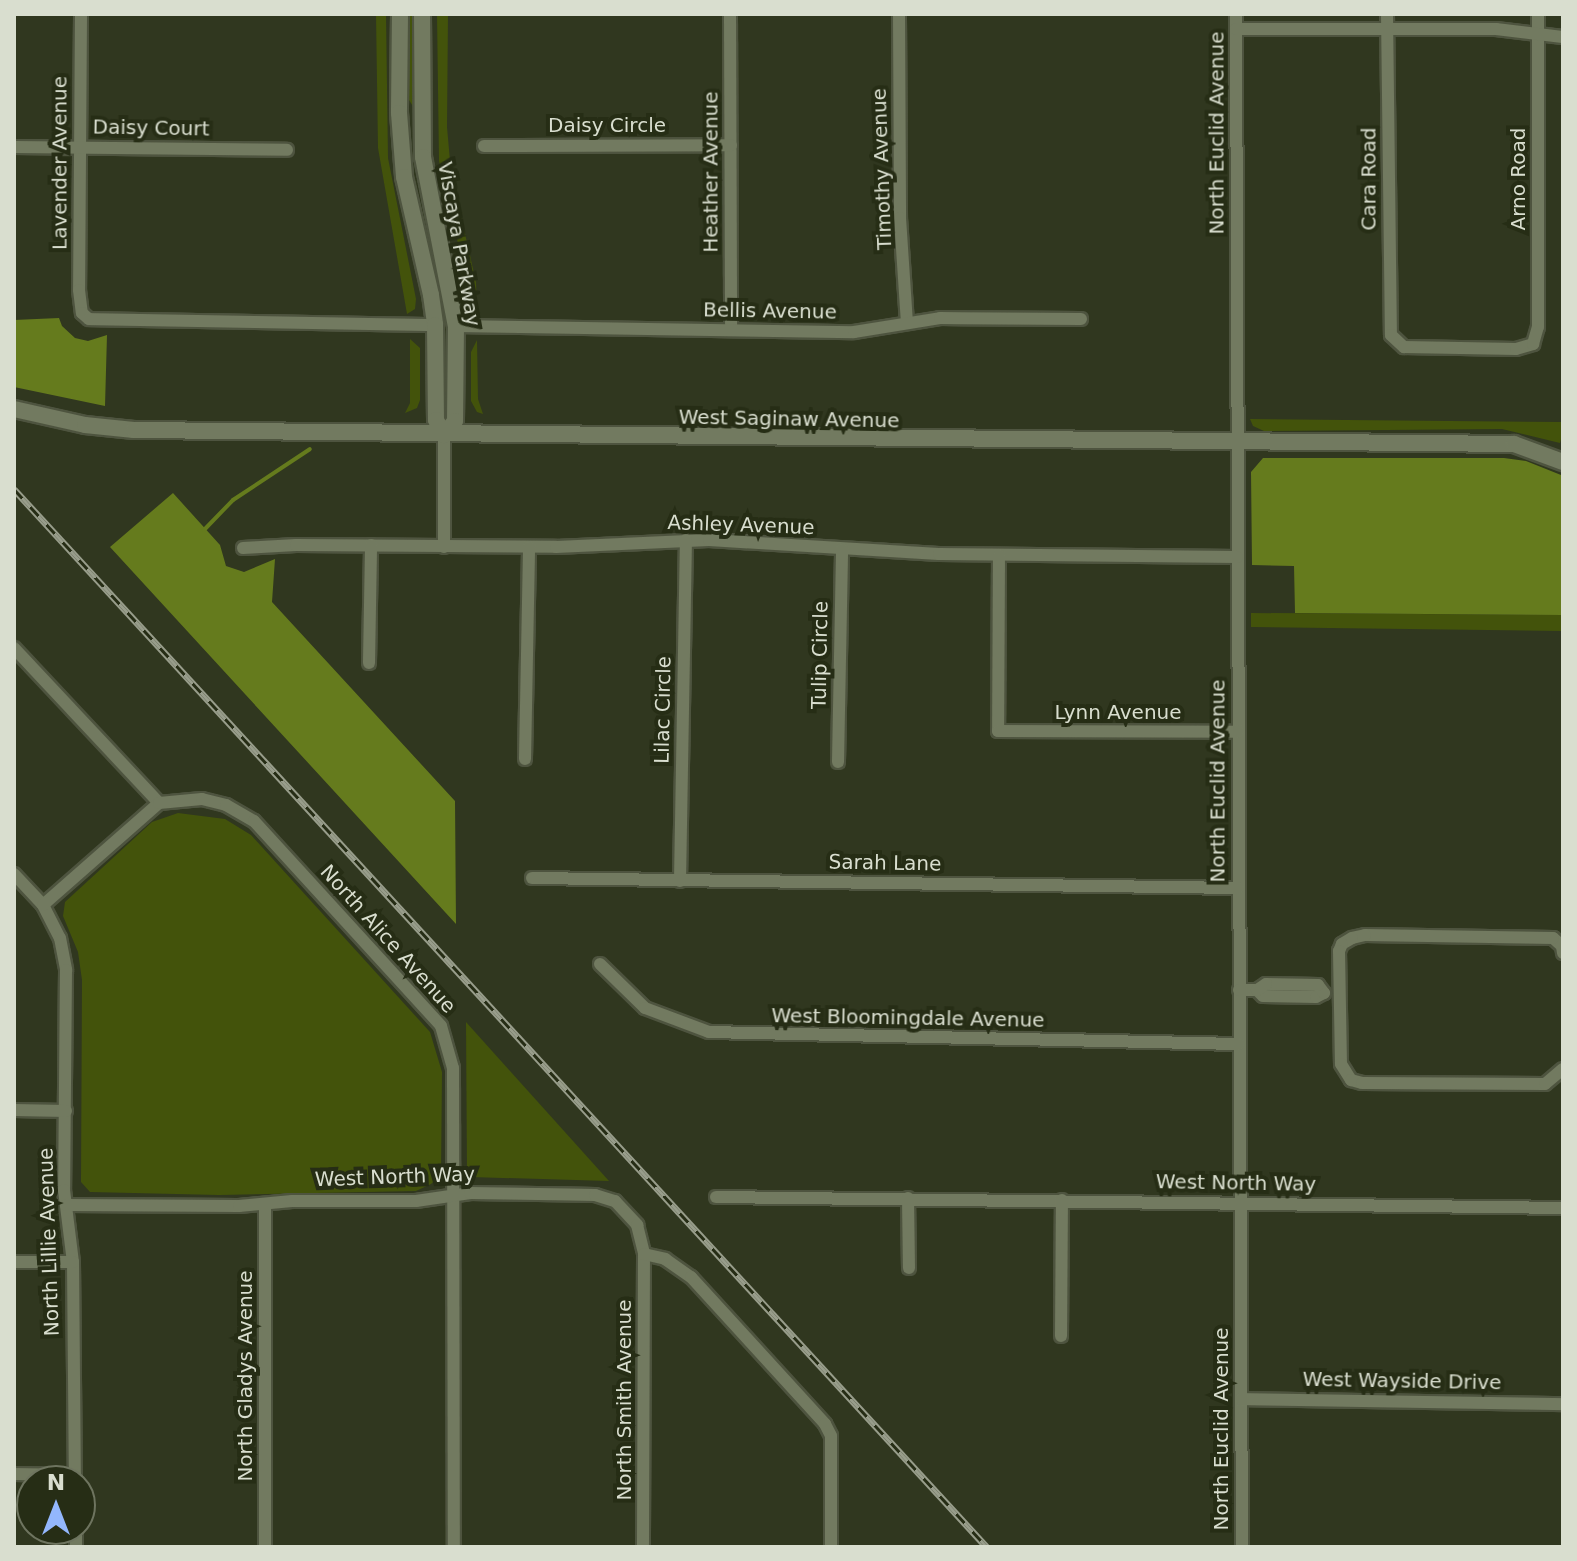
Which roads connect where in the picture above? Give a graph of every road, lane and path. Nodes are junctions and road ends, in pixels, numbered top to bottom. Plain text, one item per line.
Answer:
1 (81, 14) edge
2 (400, 14) edge
3 (422, 14) edge
4 (730, 14) edge
5 (899, 14) edge
6 (1236, 14) edge
7 (1387, 14) edge
8 (1538, 14) edge
9 (1236, 29) junction
10 (1387, 29) junction
11 (1538, 32) junction
12 (1563, 37) edge
13 (399, 113) junction
14 (731, 145) junction
15 (484, 146) dead end
16 (14, 147) edge
17 (80, 147) junction
18 (287, 150) dead end
19 (429, 193) junction
20 (1081, 319) dead end
21 (907, 323) junction
22 (435, 325) junction
23 (456, 326) junction
24 (731, 330) junction
25 (1533, 344) joint
26 (14, 409) edge
27 (444, 435) junction
28 (1239, 443) junction
29 (1563, 462) edge
30 (686, 540) junction
31 (371, 545) junction
32 (444, 547) junction
33 (529, 547) junction
34 (243, 548) dead end
35 (842, 549) junction
36 (999, 555) junction
37 (1237, 557) junction
38 (14, 648) edge
39 (369, 663) dead end
40 (1238, 732) junction
41 (525, 759) dead end
42 (838, 762) dead end
43 (159, 803) junction
44 (14, 874) edge
45 (532, 878) dead end
46 (680, 881) junction
47 (1238, 888) junction
48 (43, 905) junction
49 (1563, 953) edge
50 (600, 964) dead end
51 (1239, 990) junction
52 (1340, 992) junction
53 (1239, 1044) junction
54 (1563, 1069) edge
55 (14, 1110) edge
56 (66, 1111) junction
57 (454, 1195) junction
58 (716, 1197) dead end
59 (908, 1198) junction
60 (1062, 1200) junction
61 (1240, 1203) junction
62 (66, 1205) junction
63 (265, 1205) junction
64 (1563, 1208) edge
65 (644, 1254) junction
66 (14, 1262) edge
67 (73, 1262) junction
68 (909, 1268) dead end
69 (1061, 1336) dead end
70 (1241, 1399) junction
71 (1563, 1404) edge
72 (75, 1465) edge
73 (265, 1547) edge
74 (454, 1547) edge
75 (643, 1547) edge
76 (831, 1547) edge
77 (1242, 1547) edge

1 - 17 street, Lavender Avenue
2 - 13 street, Viscaya Parkway
3 - 19 street, Viscaya Parkway
4 - 14 street, Heather Avenue
5 - 21 street, Timothy Avenue
6 - 9 street, North Euclid Avenue
7 - 10 street, Cara Road
8 - 11 street, Arno Road
9 - 10 street
9 - 28 street, North Euclid Avenue
10 - 11 street
10 - 25 street, Cara Road
11 - 12 street
11 - 25 street, Arno Road
13 - 19 street
13 - 22 street, Viscaya Parkway
14 - 15 street, Daisy Circle
14 - 24 street, Heather Avenue
16 - 17 street, Daisy Court
17 - 18 street, Daisy Court
17 - 22 street, Lavender Avenue
19 - 23 street, Viscaya Parkway
20 - 21 street, Bellis Avenue
21 - 24 street, Bellis Avenue
22 - 27 street, Viscaya Parkway
23 - 24 street, Bellis Avenue
23 - 27 street, Viscaya Parkway
26 - 27 street, West Saginaw Avenue
27 - 28 street, West Saginaw Avenue
27 - 32 street
28 - 29 street, West Saginaw Avenue
28 - 37 street, North Euclid Avenue
30 - 33 street, Ashley Avenue
30 - 35 street, Ashley Avenue
30 - 46 street, Lilac Circle
31 - 32 street, Ashley Avenue
31 - 34 street, Ashley Avenue
31 - 39 street
32 - 33 street, Ashley Avenue
33 - 41 street
35 - 36 street, Ashley Avenue
35 - 42 street, Tulip Circle
36 - 37 street, Ashley Avenue
36 - 40 street, Lynn Avenue
37 - 40 street, North Euclid Avenue
38 - 43 street
40 - 47 street, North Euclid Avenue
43 - 48 street
43 - 57 street, North Alice Avenue
44 - 48 street, North Lillie Avenue
45 - 46 street, Sarah Lane
46 - 47 street, Sarah Lane
47 - 51 street, North Euclid Avenue
48 - 56 street, North Lillie Avenue
49 - 52 street
50 - 53 street, West Bloomingdale Avenue
51 - 52 street
51 - 53 street, North Euclid Avenue
52 - 54 street
53 - 61 street, North Euclid Avenue
55 - 56 street
56 - 62 street, North Lillie Avenue
57 - 63 street, West North Way
57 - 65 street, West North Way
57 - 74 street, North Alice Avenue
58 - 59 street, West North Way
59 - 60 street, West North Way
59 - 68 street
60 - 61 street, West North Way
60 - 69 street
61 - 64 street, West North Way
61 - 70 street, North Euclid Avenue
62 - 63 street, West North Way
62 - 67 street, North Lillie Avenue
63 - 73 street, North Gladys Avenue
65 - 75 street, North Smith Avenue
65 - 76 street
66 - 67 street
67 - 72 street, North Lillie Avenue
70 - 71 street, West Wayside Drive
70 - 77 street, North Euclid Avenue

